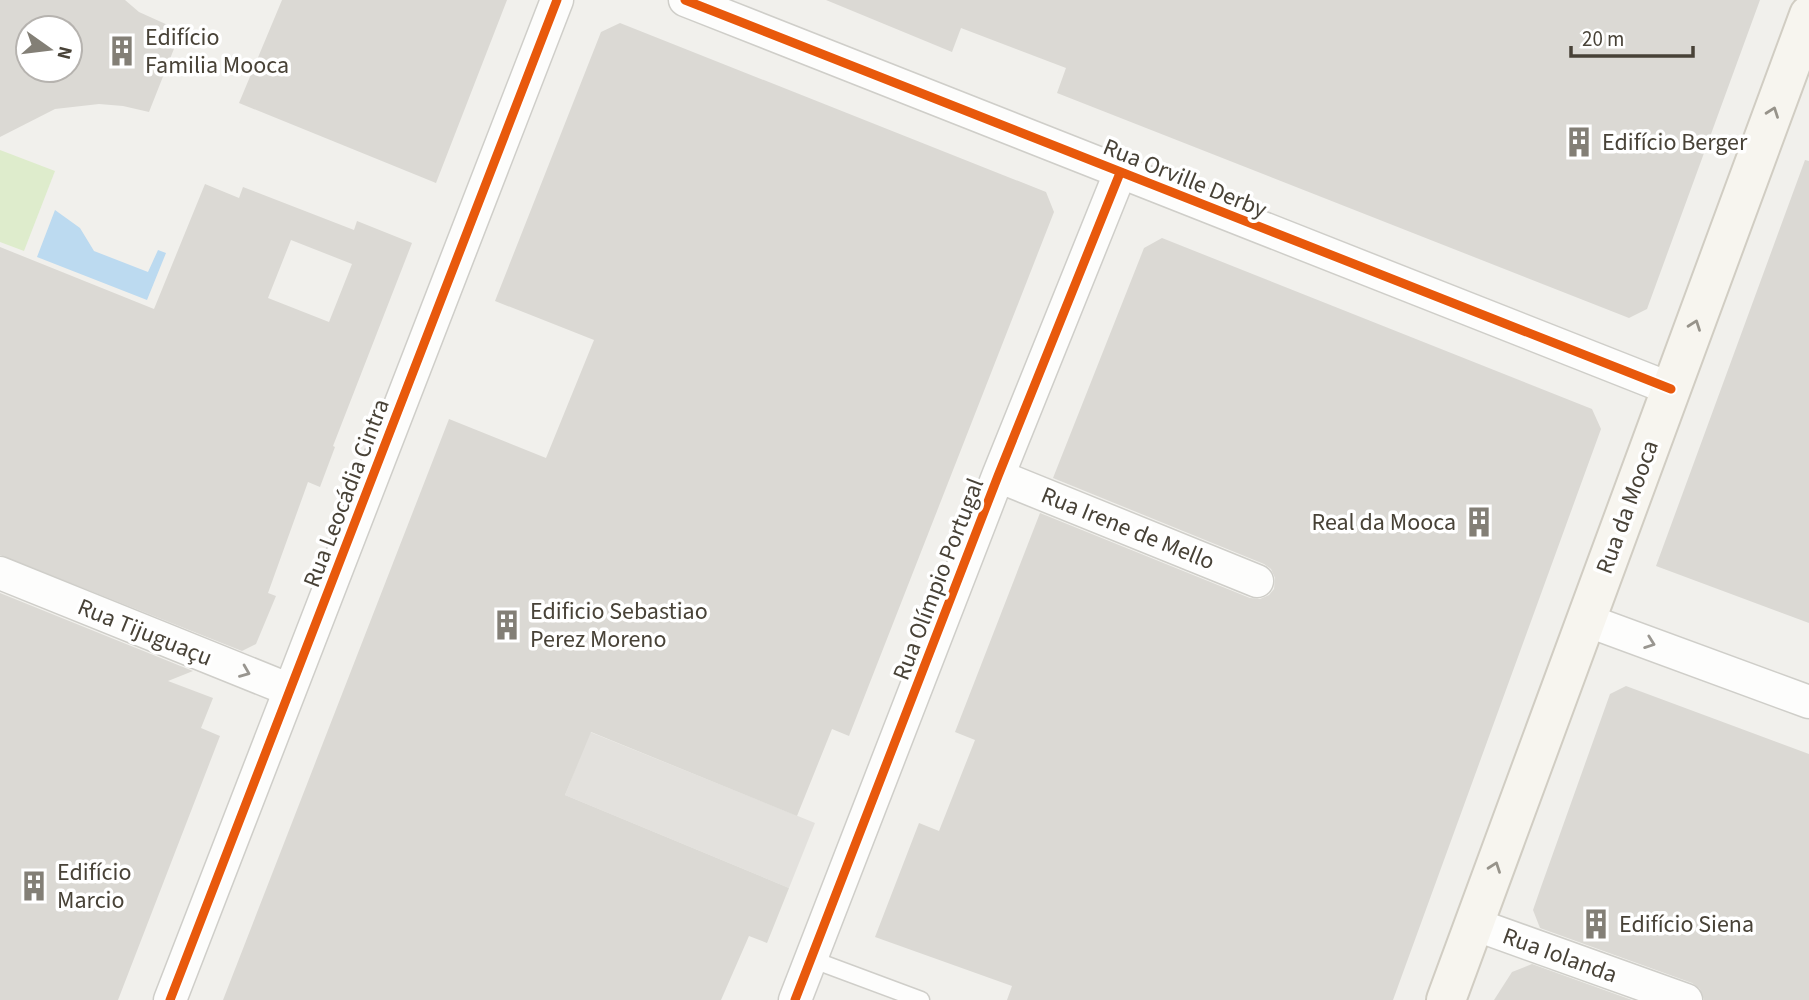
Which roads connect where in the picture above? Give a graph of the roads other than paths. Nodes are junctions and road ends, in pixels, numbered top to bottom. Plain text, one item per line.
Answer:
1 (557, 0) edge
2 (685, 0) edge
3 (1809, 15) edge
4 (1120, 173) junction
5 (1671, 389) junction
6 (998, 475) junction
7 (0, 573) edge
8 (1257, 581) dead end
9 (1586, 620) junction
10 (290, 690) junction
11 (1809, 702) edge
12 (1474, 924) junction
13 (811, 959) junction
14 (170, 1000) edge
15 (795, 1000) edge
16 (922, 1000) edge
17 (1446, 1000) edge
18 (1686, 1000) edge

1 - 10 street, Rua Leocádia Cintra
2 - 4 street, Rua Orville Derby
5 -> 3 main road, Rua da Mooca
4 - 5 street, Rua Orville Derby
4 - 6 street, Rua Olímpio Portugal
5 - 9 main road, Rua da Mooca
6 - 8 street, Rua Irene de Mello
6 - 13 street, Rua Olímpio Portugal
7 -> 10 street, Rua Tijuguaçu
9 -> 11 street
12 -> 9 main road, Rua da Mooca
10 - 14 street, Rua Leocádia Cintra
12 - 17 main road, Rua da Mooca
12 - 18 street, Rua Iolanda
13 - 15 street, Rua Olímpio Portugal
13 - 16 lane

